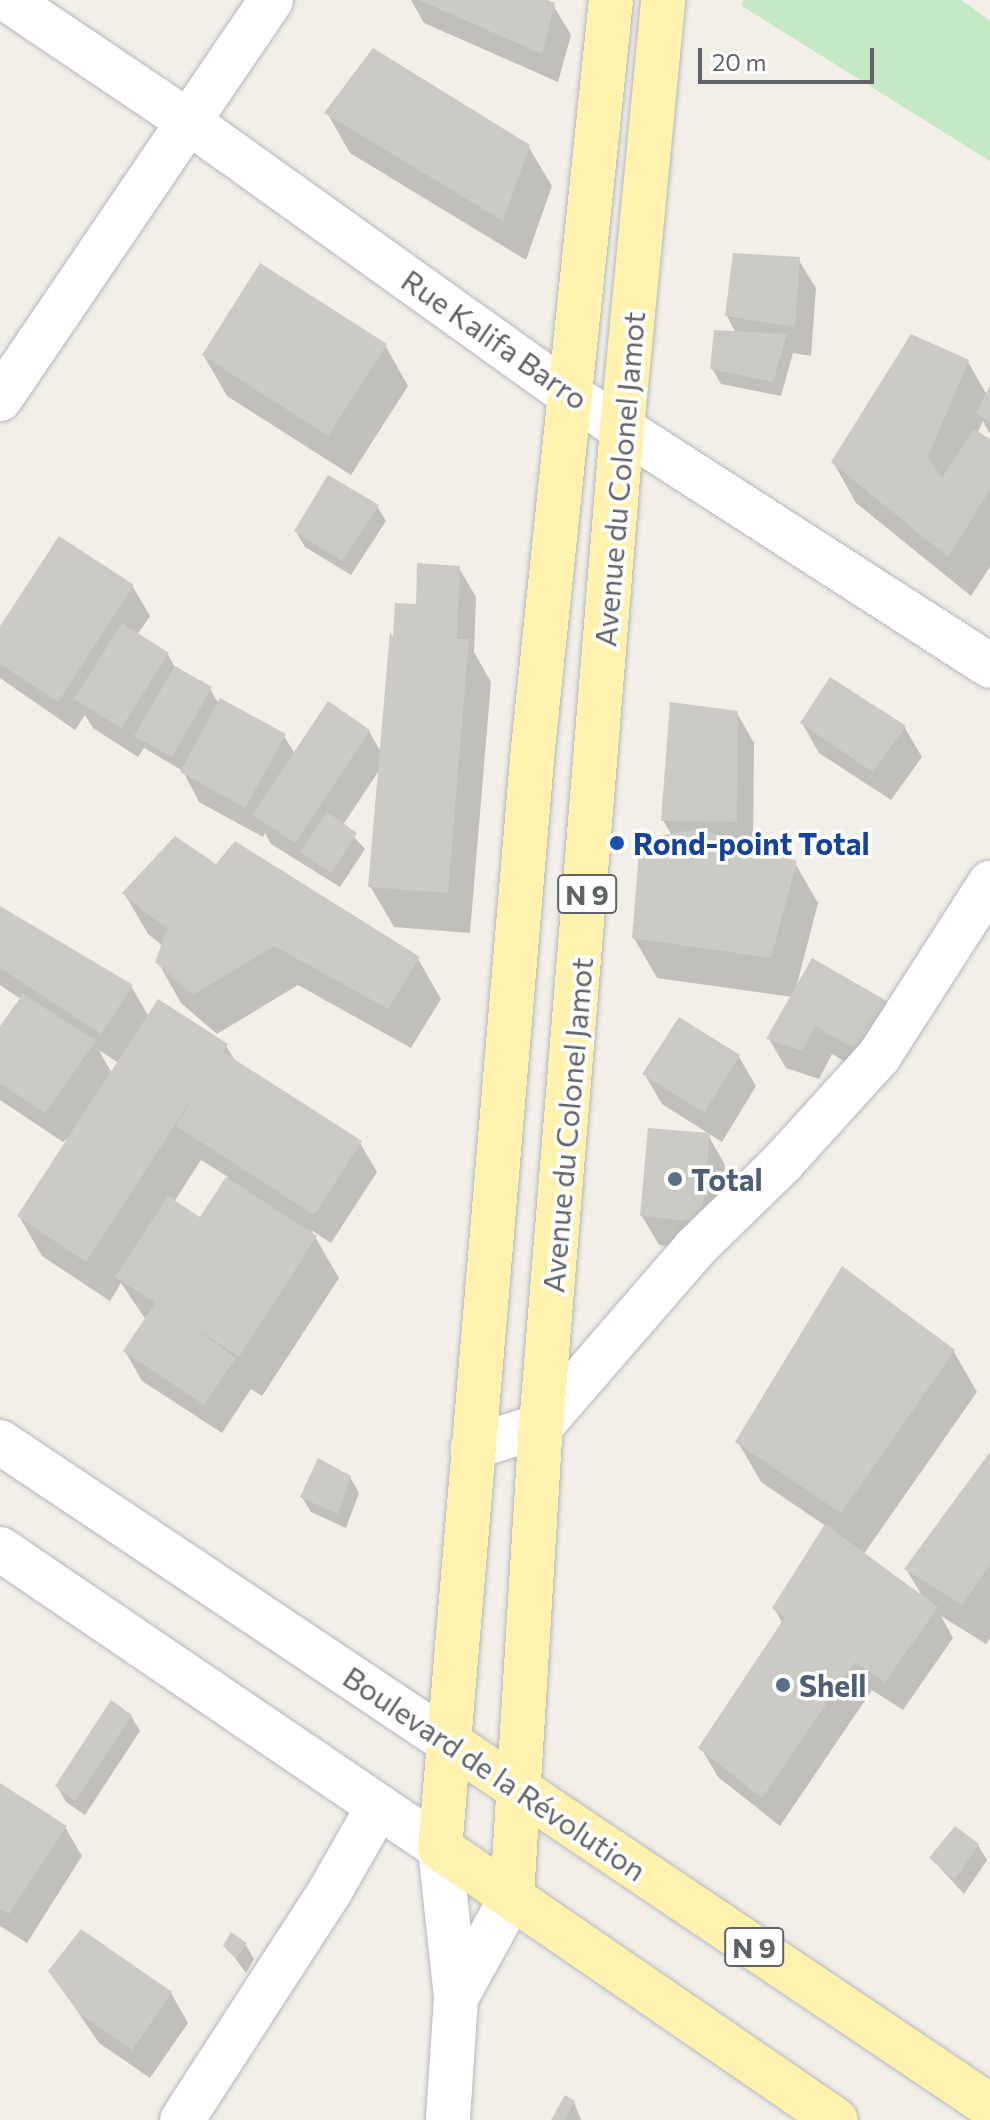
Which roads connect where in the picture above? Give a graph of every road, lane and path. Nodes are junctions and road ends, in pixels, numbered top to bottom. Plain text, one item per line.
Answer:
1 (8, 0) edge
2 (271, 0) edge
3 (611, 0) edge
4 (663, 0) edge
5 (186, 120) junction
6 (570, 395) junction
7 (0, 399) edge
8 (622, 428) junction
9 (990, 666) edge
10 (990, 883) edge
11 (541, 1426) junction
12 (0, 1442) edge
13 (473, 1447) junction
14 (0, 1549) edge
15 (450, 1743) junction
16 (519, 1788) junction
17 (378, 1807) junction
18 (440, 1848) junction
19 (512, 1896) junction
20 (456, 1998) junction
21 (990, 2106) edge
22 (182, 2120) edge
23 (448, 2120) edge
24 (836, 2120) edge

1 - 5 street, Rue Kalifa Barro
2 - 5 street
3 - 6 main road, Avenue du Colonel Jamot / N 9
4 - 8 main road, Avenue du Colonel Jamot / N 9
5 - 6 street, Rue Kalifa Barro
5 - 7 street
6 - 8 street, Rue Kalifa Barro
6 - 13 main road, Avenue du Colonel Jamot / N 9
8 - 9 street, Rue Kalifa Barro
8 - 11 main road, Avenue du Colonel Jamot / N 9
10 - 11 street
11 - 13 street
11 - 16 main road, Avenue du Colonel Jamot / N 9
12 - 15 street, Boulevard de la Révolution
13 - 15 main road, Avenue du Colonel Jamot / N 9
14 - 17 street
15 - 16 main road, Boulevard de la Révolution
15 - 18 main road, Avenue du Colonel Jamot / N 9
16 - 19 main road, Avenue du Colonel Jamot
16 - 21 main road, Boulevard de la Révolution / N 9
17 - 18 street
17 - 22 street
18 - 19 main road
18 - 20 street, Avenue du Colonel Jamot
19 - 20 street, Avenue du Colonel Jamot
19 - 24 main road
20 - 23 street, Avenue du Colonel Jamot

